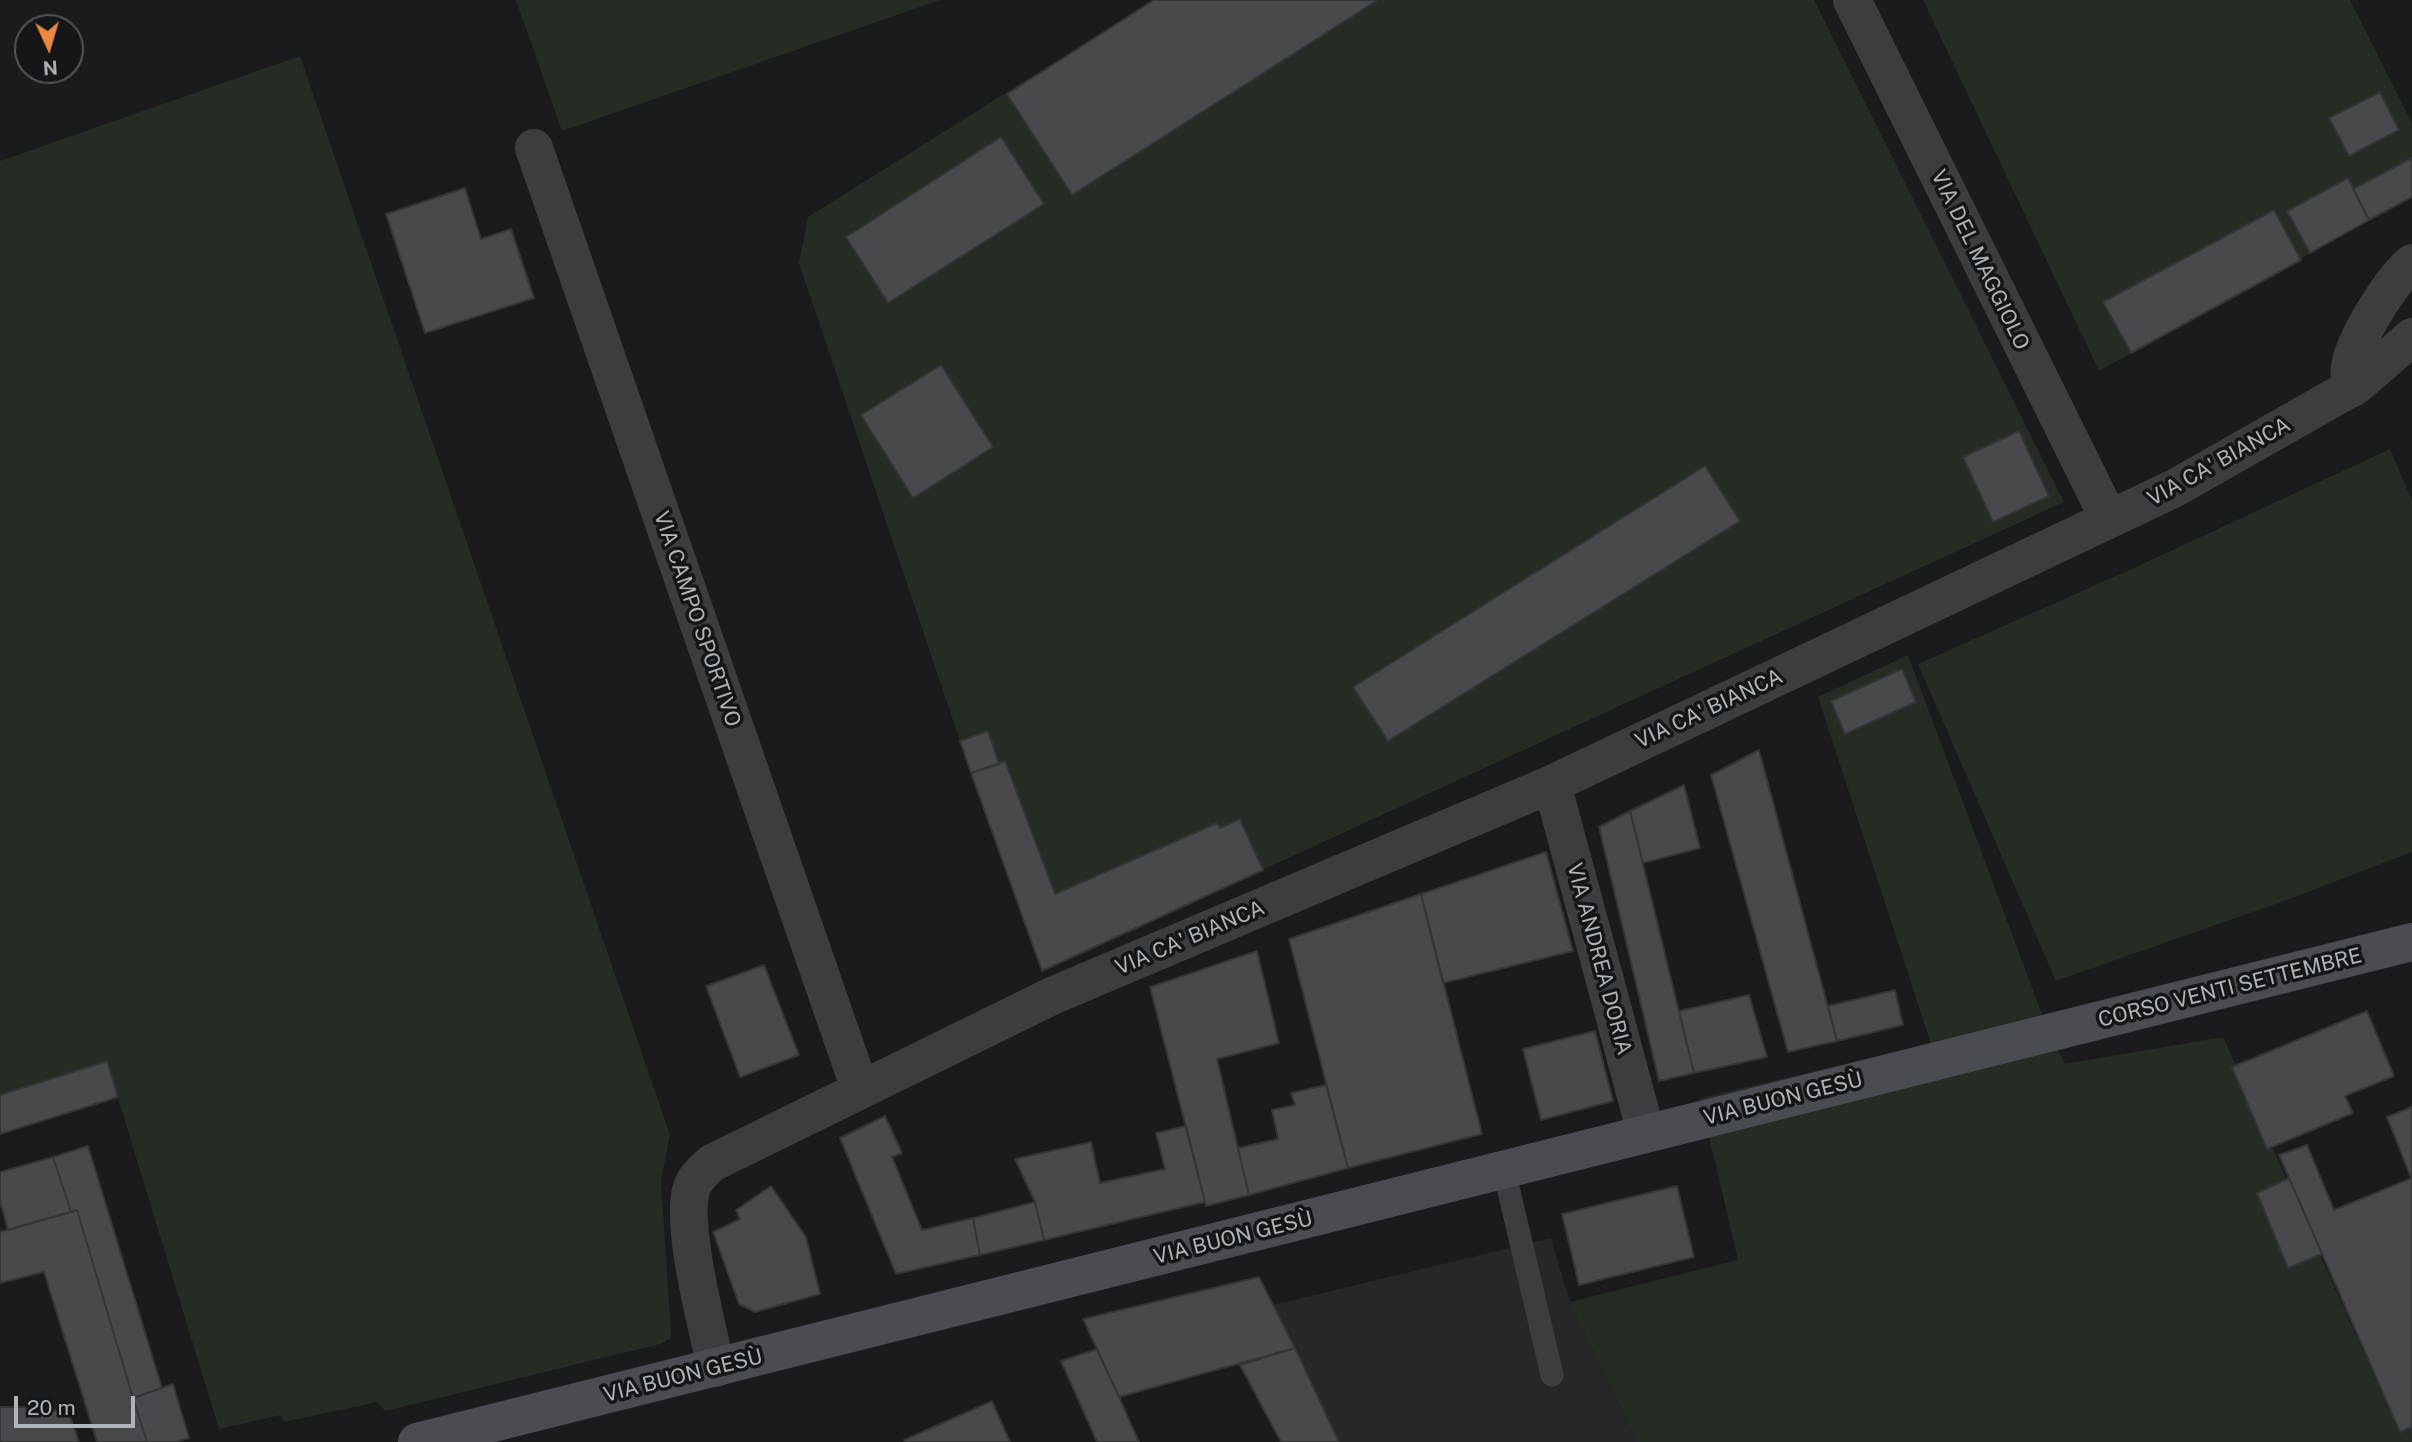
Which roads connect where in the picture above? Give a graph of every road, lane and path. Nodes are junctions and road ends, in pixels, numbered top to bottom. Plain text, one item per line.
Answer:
1 (1852, 0) edge
2 (534, 148) dead end
3 (2412, 263) edge
4 (2381, 303) junction
5 (2410, 344) edge
6 (2351, 389) junction
7 (2109, 519) junction
8 (1552, 784) junction
9 (2412, 942) edge
10 (2049, 1033) joint
11 (860, 1089) junction
12 (1646, 1133) junction
13 (1504, 1170) junction
14 (716, 1368) junction
15 (1552, 1375) dead end
16 (417, 1442) edge

1 - 7 street, VIA DEL MAGGIOLO
2 - 11 street, VIA CAMPO SPORTIVO
3 - 4 street
4 - 5 street, VIA CA' BIANCA
4 - 6 street
5 - 6 street, VIA CA' BIANCA
6 - 7 street, VIA CA' BIANCA
7 - 8 street, VIA CA' BIANCA
8 - 11 street, VIA CA' BIANCA
8 - 12 street, VIA ANDREA DORIA
9 - 10 street, CORSO VENTI SETTEMBRE
10 - 12 street, VIA BUON GESÙ
11 - 14 street
12 - 13 street, VIA BUON GESÙ
13 - 14 street, VIA BUON GESÙ
13 - 15 lane
14 - 16 street, VIA BUON GESÙ

